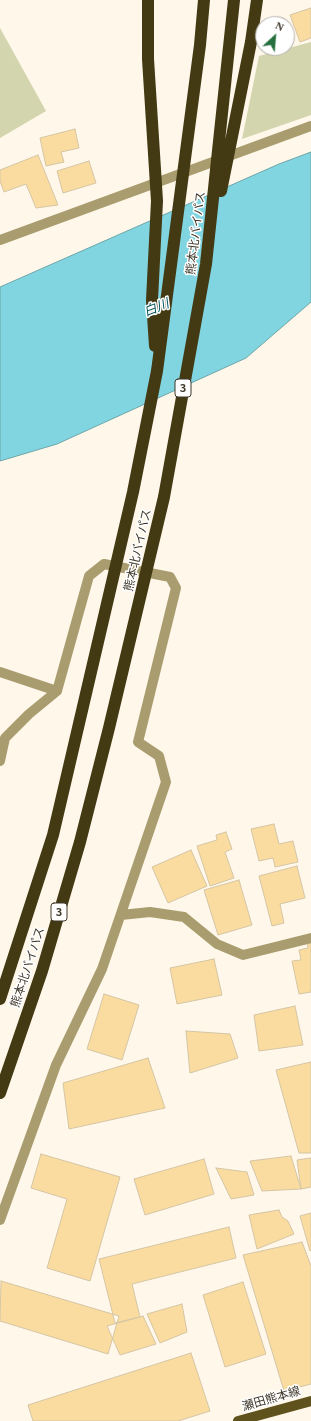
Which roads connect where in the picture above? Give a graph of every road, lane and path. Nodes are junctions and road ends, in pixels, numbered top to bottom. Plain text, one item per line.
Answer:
1 (148, 0) edge
2 (204, 0) edge
3 (234, 0) edge
4 (257, 0) edge
5 (311, 126) edge
6 (0, 240) edge
7 (206, 264) junction
8 (157, 371) junction
9 (0, 672) edge
10 (57, 691) junction
11 (0, 761) edge
12 (121, 915) junction
13 (311, 938) edge
14 (0, 999) edge
15 (0, 1093) edge
16 (0, 1220) edge
17 (311, 1401) edge
18 (238, 1421) edge

1 - 8 highway
2 - 8 highway, 熊本北バイパス
3 - 7 highway, 熊本北バイパス / 3
4 - 7 highway, 3
5 - 6 street
7 - 15 highway, 熊本北バイパス / 3
8 - 14 highway, 熊本北バイパス
9 - 10 street
10 - 11 street
10 - 12 street
12 - 13 street
12 - 16 street
17 - 18 main road, 瀬田熊本線

